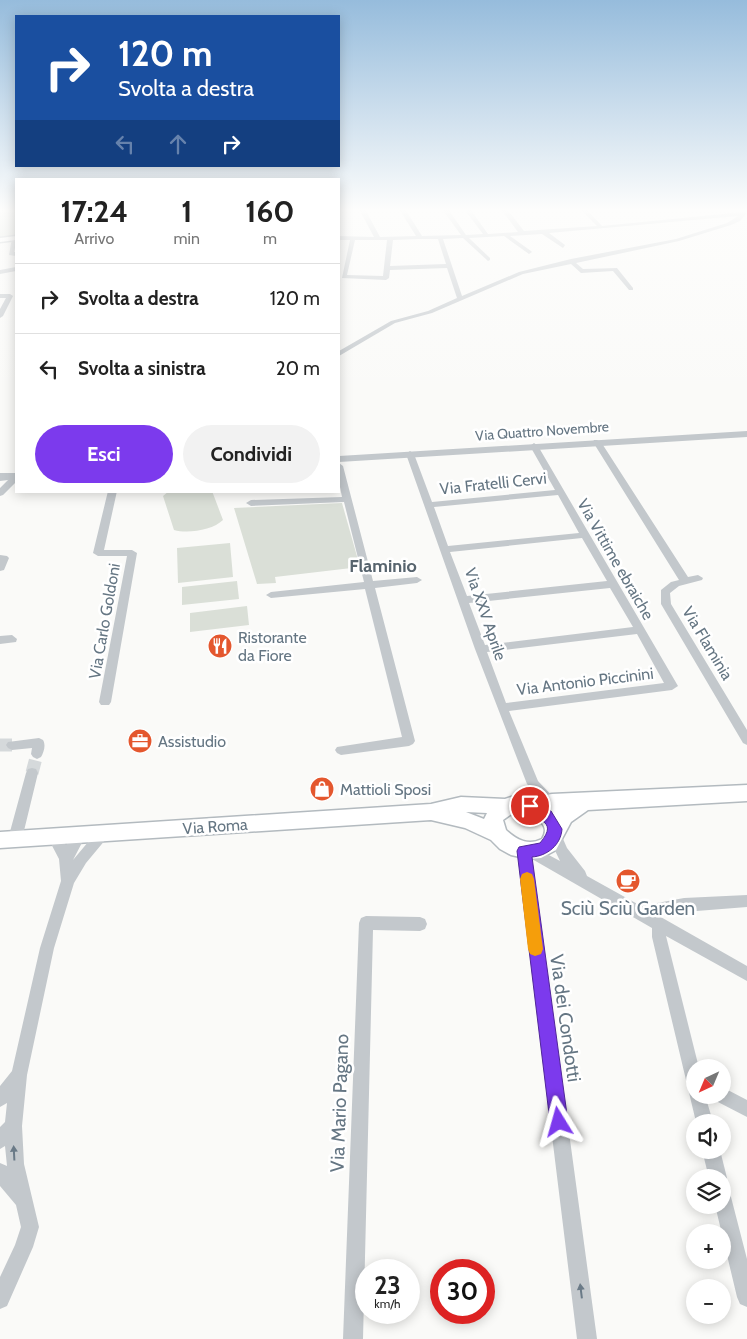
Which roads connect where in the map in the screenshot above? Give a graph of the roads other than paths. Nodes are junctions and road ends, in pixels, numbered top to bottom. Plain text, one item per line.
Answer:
1 (345, 271) edge
2 (387, 271) edge
3 (450, 271) edge
4 (527, 271) edge
5 (617, 271) edge
6 (631, 289) dead end
7 (0, 296) edge
8 (460, 299) junction
9 (0, 316) edge
10 (340, 353) edge
11 (747, 434) edge
12 (597, 442) junction
13 (534, 446) junction
14 (410, 454) junction
15 (340, 460) edge
16 (340, 470) edge
17 (10, 476) edge
18 (1, 491) edge
19 (560, 492) junction
20 (113, 493) edge
21 (348, 499) junction
22 (251, 503) dead end
23 (429, 505) junction
24 (585, 534) junction
25 (446, 549) junction
26 (0, 558) edge
27 (0, 568) edge
28 (698, 578) dead end
29 (417, 580) dead end
30 (685, 581) junction
31 (613, 584) junction
32 (370, 585) junction
33 (271, 595) dead end
34 (464, 600) junction
35 (639, 630) junction
36 (12, 639) dead end
37 (0, 640) edge
38 (480, 649) junction
39 (672, 686) joint
40 (105, 702) dead end
41 (502, 708) junction
42 (747, 740) edge
43 (12, 745) tunnel mouth
44 (341, 750) dead end
45 (36, 754) dead end
46 (32, 774) tunnel mouth
47 (533, 784) junction
48 (747, 793) edge
49 (552, 802) junction
50 (584, 802) junction
51 (530, 806) junction
52 (504, 807) junction
53 (431, 812) junction
54 (555, 832) junction
55 (104, 833) junction
56 (497, 834) junction
57 (80, 835) junction
58 (54, 836) junction
59 (8, 839) edge
60 (527, 851) junction
61 (66, 858) junction
62 (81, 858) junction
63 (68, 881) junction
64 (588, 884) junction
65 (747, 901) edge
66 (640, 913) junction
67 (420, 924) dead end
68 (660, 924) junction
69 (747, 974) edge
70 (689, 1059) edge
71 (19, 1075) junction
72 (0, 1099) edge
73 (731, 1100) edge
74 (747, 1109) edge
75 (13, 1126) junction
76 (0, 1140) edge
77 (0, 1172) edge
78 (23, 1201) junction
79 (726, 1214) edge
80 (747, 1297) edge
81 (0, 1300) edge
82 (353, 1339) edge
83 (587, 1339) edge

1 - 2 street
3 - 8 street
4 - 8 street
5 - 6 street
7 - 9 street
8 - 10 street
11 - 12 street, Via Quattro Novembre
12 - 13 street, Via Quattro Novembre
12 - 30 street
13 - 14 street, Via Quattro Novembre
13 - 19 street, Via Vittime ebraiche
14 - 15 street, Via Quattro Novembre
14 - 23 street, Via XXV Aprile
16 - 21 street
17 - 18 street
19 - 23 street, Via Fratelli Cervi
19 - 24 street, Via Vittime ebraiche
20 - 40 street, Via Carlo Goldoni
21 - 22 street
21 - 32 street
23 - 25 street, Via XXV Aprile
24 - 25 street
24 - 31 street, Via Vittime ebraiche
25 - 34 street, Via XXV Aprile
26 - 27 street
28 - 30 street, Via Flaminia
29 - 32 street
30 - 42 street, Via Flaminia
31 - 34 street
31 - 35 street, Via Vittime ebraiche
32 - 33 street
32 - 44 street
34 - 38 street, Via XXV Aprile
35 - 38 street
35 - 39 street, Via Vittime ebraiche
36 - 37 street
38 - 41 street, Via XXV Aprile
39 - 41 street, Via Antonio Piccinini
41 - 47 street, Via XXV Aprile
43 - 45 street
46 - 59 street
47 - 49 street, Via XXV Aprile
47 - 51 street, Via XXV Aprile
48 - 50 main road
49 - 50 main road
49 - 51 main road
50 - 54 main road
51 - 52 main road
51 - 54 main road
52 - 53 main road, Via Roma
52 - 56 main road
53 - 55 main road, Via Roma
53 - 56 main road, Via Roma
54 - 60 main road
54 - 64 street
55 - 57 main road, Via Roma
55 - 62 street
56 - 60 main road
57 - 58 main road, Via Roma
57 - 61 street
57 - 62 street
58 - 59 main road, Via Roma
58 - 61 street
60 - 64 street
83 -> 60 street, Via dei Condotti
61 - 63 street
62 - 63 street
63 - 71 street
64 - 66 street
65 - 66 street
66 - 68 street
67 - 82 street, Via Mario Pagano
68 - 69 street
68 - 70 street
71 - 72 street
71 - 75 street
73 - 74 street
75 - 76 street
78 -> 75 street
77 - 78 street
78 - 81 street
79 - 80 street

